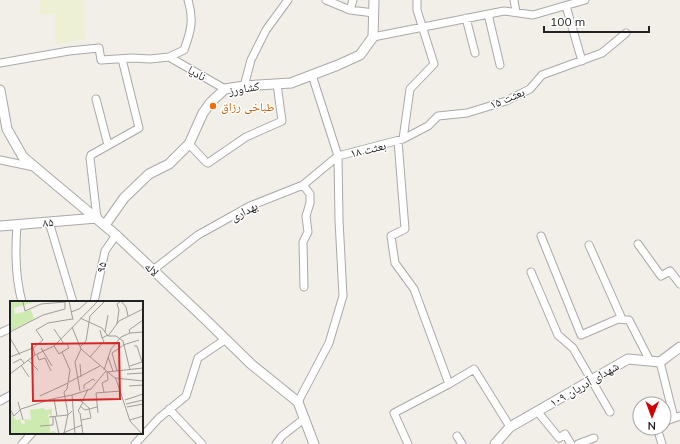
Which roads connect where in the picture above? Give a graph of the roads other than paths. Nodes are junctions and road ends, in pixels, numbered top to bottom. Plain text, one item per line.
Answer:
1 (188, 0) edge
2 (288, 0) edge
3 (326, 0) edge
4 (353, 0) edge
5 (374, 0) edge
6 (416, 0) edge
7 (514, 0) edge
8 (585, 0) edge
9 (566, 6) junction
10 (350, 10) junction
11 (516, 12) junction
12 (374, 13) junction
13 (488, 14) junction
14 (466, 18) junction
15 (422, 27) junction
16 (626, 33) dead end
17 (373, 37) junction
18 (475, 53) dead end
19 (169, 58) junction
20 (122, 59) junction
21 (582, 61) junction
22 (0, 63) edge
23 (500, 65) dead end
24 (312, 74) junction
25 (277, 84) junction
26 (244, 86) junction
27 (225, 89) junction
28 (0, 90) edge
29 (96, 99) dead end
30 (401, 140) junction
31 (190, 144) junction
32 (108, 145) junction
33 (338, 156) junction
34 (0, 160) edge
35 (34, 167) junction
36 (303, 185) junction
37 (97, 218) junction
38 (49, 222) junction
39 (17, 225) junction
40 (0, 226) edge
41 (105, 226) junction
42 (116, 235) junction
43 (541, 236) dead end
44 (638, 244) dead end
45 (589, 245) dead end
46 (153, 270) junction
47 (531, 272) dead end
48 (680, 284) edge
49 (304, 287) dead end
50 (22, 301) edge
51 (72, 301) edge
52 (94, 301) edge
53 (622, 319) junction
54 (10, 328) edge
55 (0, 333) edge
56 (226, 339) junction
57 (680, 347) edge
58 (650, 361) junction
59 (660, 362) junction
60 (592, 380) junction
61 (449, 384) junction
62 (10, 396) edge
63 (0, 401) edge
64 (298, 402) junction
65 (169, 409) junction
66 (537, 411) junction
67 (610, 412) dead end
68 (304, 418) junction
69 (678, 419) edge
70 (510, 427) junction
71 (31, 434) edge
72 (457, 436) dead end
73 (594, 438) dead end
74 (22, 444) edge
75 (135, 444) edge
76 (202, 444) edge
77 (276, 444) edge
78 (314, 444) edge
79 (408, 444) edge
80 (462, 444) edge
81 (495, 444) edge
82 (571, 444) edge
83 (578, 444) edge

1 - 19 street
2 - 26 street
3 - 10 street
4 - 10 street
5 - 12 street
6 - 15 street
7 - 11 street
8 - 9 street
9 - 11 street
9 - 21 street
10 - 12 street
11 - 13 street
12 - 17 street
13 - 14 street
13 - 23 street
14 - 15 street
14 - 18 street
15 - 17 street
15 - 30 street
16 - 21 street, بعثت ۱۵
17 - 24 street, کشاورز
19 - 20 street
19 - 27 street, نادیا
20 - 22 street
20 - 32 street
21 - 30 street, بعثت ۱۵
24 - 25 street, کشاورز
24 - 33 street
25 - 26 street, کشاورز
25 - 31 street
26 - 27 street, کشاورز
27 - 31 street, کشاورز
28 - 35 street, لاله
29 - 32 street
30 - 33 street, بعثت ۱۸
30 - 61 street
31 - 41 street, کشاورز
32 - 37 street
33 - 36 street, بهداری
33 - 64 street
34 - 35 street
35 - 37 street, لاله
36 - 46 street, بهداری
36 - 49 street
37 - 38 street, ۸۵
37 - 41 street, لاله
38 - 39 street, ۸۵
38 - 51 street
39 - 40 street, ۸۵
39 - 50 street
41 - 42 street, لاله
42 - 46 street, لاله
42 - 52 street, ۹۵
43 - 53 street
44 - 48 street
45 - 53 street
46 - 56 street, لاله
47 - 60 street
53 - 58 street
54 - 55 street
56 - 64 street, لاله
56 - 65 street
57 - 59 street
58 - 59 street, شهدای آدریان ۱۰۹
58 - 60 street, شهدای آدریان ۱۰۹
59 - 69 street
60 - 66 street, شهدای آدریان ۱۰۹
60 - 67 street
61 - 70 street
61 - 79 street
62 - 63 street
64 - 68 street
65 - 75 street
65 - 76 street
66 - 70 street, شهدای آدریان ۱۰۹
66 - 82 street
68 - 77 street
68 - 78 street
70 - 81 street, شهدای آدریان ۱۰۹
71 - 74 street
72 - 80 street
73 - 83 street

